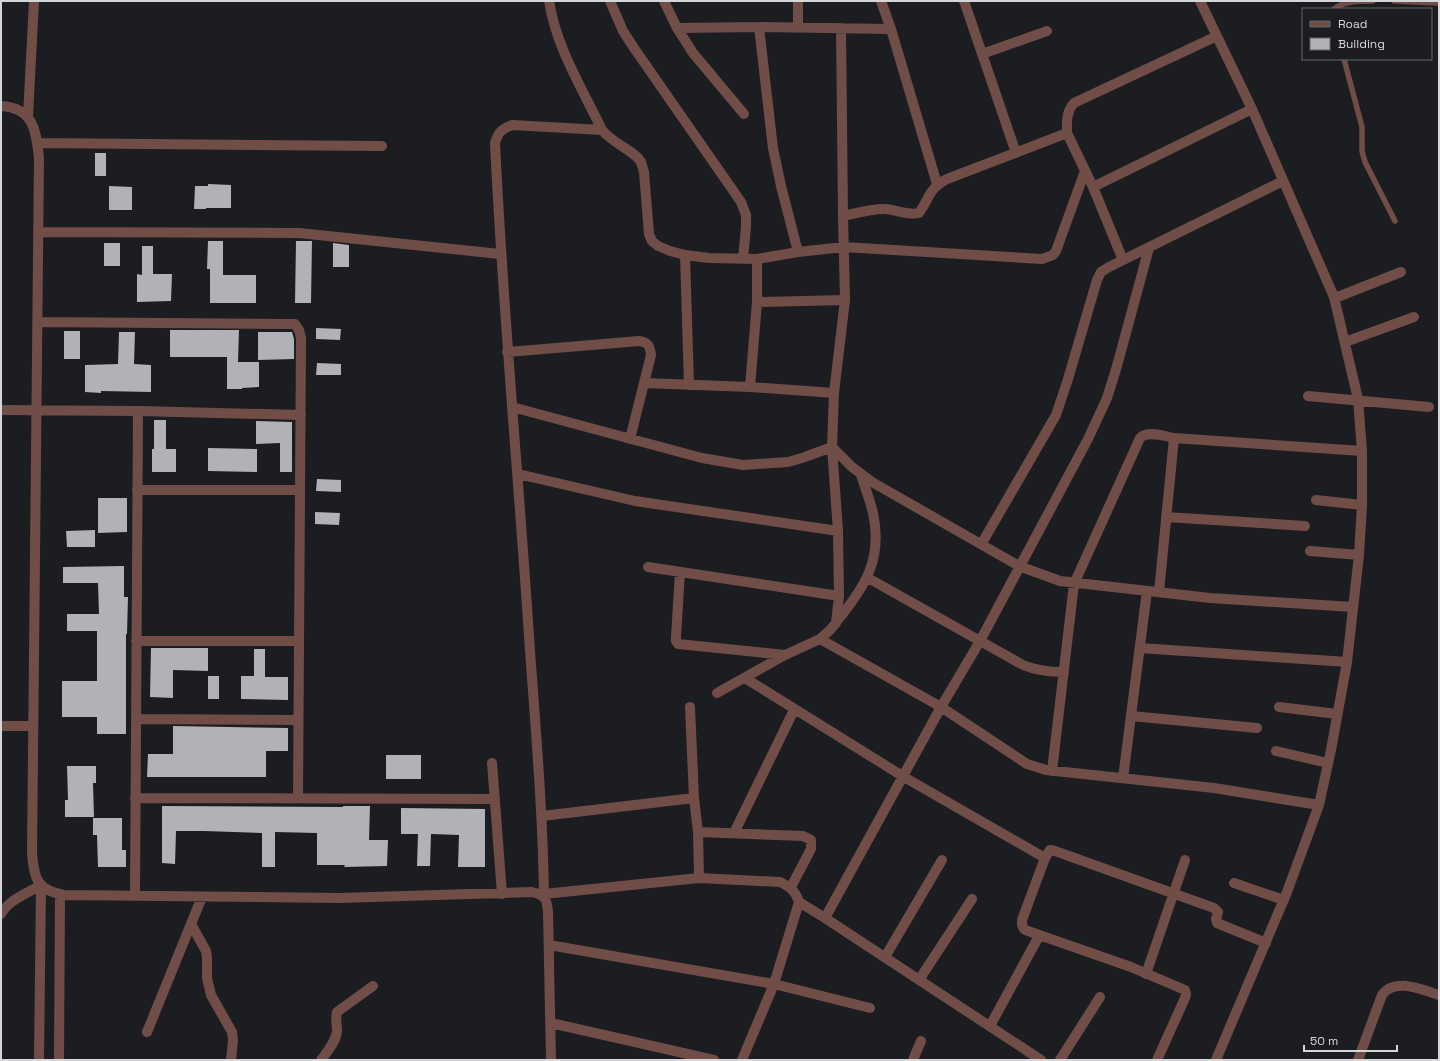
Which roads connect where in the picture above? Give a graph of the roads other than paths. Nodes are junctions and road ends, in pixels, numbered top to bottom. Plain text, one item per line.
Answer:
1 (34, 1) edge
2 (548, 1) edge
3 (610, 1) edge
4 (664, 1) edge
5 (798, 1) edge
6 (881, 1) edge
7 (964, 1) edge
8 (1200, 1) edge
9 (1373, 1) edge
10 (1395, 1) edge
11 (1439, 3) edge
12 (1335, 8) edge
13 (759, 27) junction
14 (677, 28) junction
15 (798, 28) junction
16 (841, 28) junction
17 (892, 29) junction
18 (1046, 31) dead end
19 (1217, 36) junction
20 (982, 54) junction
21 (1344, 60) edge
22 (1, 106) edge
23 (1252, 109) junction
24 (744, 114) dead end
25 (28, 116) junction
26 (602, 130) junction
27 (1067, 133) junction
28 (37, 143) junction
29 (382, 146) dead end
30 (1016, 153) junction
31 (1085, 171) junction
32 (1284, 180) junction
33 (937, 184) junction
34 (1093, 187) junction
35 (844, 216) junction
36 (1395, 221) dead end
37 (39, 232) junction
38 (844, 247) junction
39 (1149, 248) junction
40 (798, 252) junction
41 (500, 254) junction
42 (685, 255) junction
43 (743, 259) junction
44 (757, 259) junction
45 (1123, 260) junction
46 (1401, 272) dead end
47 (1335, 298) junction
48 (845, 300) junction
49 (757, 302) junction
50 (1414, 317) dead end
51 (38, 322) junction
52 (1345, 342) junction
53 (507, 352) junction
54 (644, 383) junction
55 (689, 385) junction
56 (750, 387) junction
57 (834, 393) junction
58 (1308, 396) dead end
59 (1358, 399) junction
60 (512, 407) junction
61 (1429, 407) dead end
62 (1, 410) edge
63 (36, 410) junction
64 (138, 411) junction
65 (301, 415) junction
66 (1174, 438) junction
67 (630, 439) junction
68 (832, 447) junction
69 (1362, 451) junction
70 (518, 474) junction
71 (861, 475) junction
72 (137, 490) junction
73 (300, 490) junction
74 (1316, 500) dead end
75 (1362, 505) junction
76 (1166, 517) junction
77 (1305, 526) dead end
78 (838, 531) junction
79 (982, 544) junction
80 (1310, 551) dead end
81 (1359, 555) junction
82 (1019, 566) junction
83 (648, 568) dead end
84 (680, 572) junction
85 (868, 578) junction
86 (1074, 584) junction
87 (1147, 590) junction
88 (1159, 592) junction
89 (838, 596) junction
90 (1353, 607) junction
91 (836, 622) junction
92 (820, 639) junction
93 (136, 641) junction
94 (299, 641) junction
95 (980, 641) junction
96 (1140, 648) junction
97 (785, 655) junction
98 (1347, 662) junction
99 (1064, 672) junction
100 (745, 678) junction
101 (717, 693) dead end
102 (690, 707) dead end
103 (941, 707) junction
104 (1279, 707) dead end
105 (794, 710) junction
106 (1338, 714) junction
107 (1131, 716) junction
108 (136, 719) junction
109 (298, 720) junction
110 (1, 726) edge
111 (33, 726) junction
112 (1257, 728) dead end
113 (1276, 751) dead end
114 (492, 763) dead end
115 (1328, 763) junction
116 (1052, 771) junction
117 (904, 777) junction
118 (1123, 778) junction
119 (136, 798) junction
120 (298, 798) junction
121 (694, 798) junction
122 (495, 799) junction
123 (1319, 805) junction
124 (542, 816) junction
125 (698, 832) junction
126 (734, 833) junction
127 (1045, 858) junction
128 (942, 860) dead end
129 (1185, 860) dead end
130 (699, 878) junction
131 (1234, 883) dead end
132 (41, 885) junction
133 (791, 887) junction
134 (1173, 892) junction
135 (60, 894) junction
136 (502, 894) junction
137 (544, 895) junction
138 (135, 896) junction
139 (202, 897) junction
140 (972, 899) dead end
141 (1284, 900) junction
142 (799, 902) junction
143 (1, 914) edge
144 (825, 918) junction
145 (191, 924) junction
146 (1039, 936) junction
147 (1266, 943) junction
148 (549, 945) junction
149 (885, 957) junction
150 (1146, 974) junction
151 (919, 980) junction
152 (774, 984) junction
153 (373, 986) dead end
154 (1439, 995) edge
155 (1100, 997) dead end
156 (870, 1008) dead end
157 (551, 1023) junction
158 (990, 1026) junction
159 (147, 1032) dead end
160 (921, 1041) dead end
161 (38, 1060) edge
162 (59, 1060) edge
163 (231, 1060) edge
164 (321, 1060) edge
165 (551, 1060) edge
166 (714, 1060) edge
167 (742, 1060) edge
168 (913, 1060) edge
169 (1041, 1060) edge
170 (1060, 1060) edge
171 (1157, 1060) edge
172 (1216, 1060) edge
173 (1358, 1060) edge

1 - 25 street
2 - 26 street
3 - 43 street
4 - 14 street
5 - 15 street
6 - 17 street
7 - 20 street
8 - 19 street
9 - 12 lane
10 - 11 lane
13 - 14 street
13 - 15 street
13 - 40 street
14 - 24 street
15 - 16 street
16 - 17 street
16 - 35 street
17 - 33 street
18 - 20 street
19 - 23 street
19 - 27 street
20 - 30 street
21 - 36 lane
22 - 25 street
23 - 32 street
23 - 34 street
25 - 28 street
26 - 41 street
26 - 42 street
27 - 30 street
27 - 31 street
28 - 29 street
28 - 37 street
30 - 33 street
31 - 34 street
31 - 38 street
32 - 39 street
32 - 47 street
33 - 35 street
34 - 45 street
35 - 38 street
37 - 41 street
37 - 51 street
38 - 40 street
38 - 48 street
39 - 45 street
39 - 82 street
40 - 44 street
41 - 53 street
42 - 43 street
42 - 55 street
43 - 44 street
44 - 49 street
45 - 79 street
46 - 47 street
47 - 52 street
48 - 49 street
48 - 57 street
49 - 56 street
50 - 52 street
51 - 63 street
51 - 65 street
52 - 59 street
53 - 54 street
53 - 60 street
54 - 55 street
54 - 67 street
55 - 56 street
56 - 57 street
57 - 68 street
58 - 59 street
59 - 61 street
59 - 69 street
60 - 67 street
60 - 70 street
62 - 63 street
63 - 64 street
63 - 111 street
64 - 65 street
64 - 72 street
65 - 73 street
66 - 69 street
66 - 76 street
66 - 86 street
67 - 68 street
68 - 71 street
68 - 78 street
69 - 75 street
70 - 78 street
70 - 124 street
71 - 79 street
71 - 85 street
72 - 73 street
72 - 93 street
73 - 94 street
74 - 75 street
75 - 81 street
76 - 77 street
76 - 88 street
78 - 89 street
79 - 82 street
80 - 81 street
81 - 90 street
82 - 86 street
82 - 95 street
83 - 84 street
84 - 89 street
84 - 97 street
85 - 91 street
85 - 95 street
86 - 87 street
86 - 99 street
87 - 88 street
87 - 96 street
88 - 90 street
89 - 91 street
90 - 98 street
91 - 92 street
92 - 97 street
92 - 103 street
93 - 94 street
93 - 108 street
94 - 109 street
95 - 99 street
95 - 103 street
96 - 98 street
96 - 107 street
97 - 100 street
98 - 106 street
99 - 116 street
100 - 101 street
100 - 105 street
102 - 121 street
103 - 116 street
103 - 117 street
104 - 106 street
105 - 117 street
105 - 126 street
106 - 115 street
107 - 112 street
107 - 118 street
108 - 109 street
108 - 119 street
109 - 120 street
110 - 111 street
111 - 132 street
113 - 115 street
114 - 122 street
115 - 123 street
116 - 118 street
117 - 127 street
117 - 144 street
118 - 123 street
119 - 120 street
119 - 138 street
120 - 122 street
121 - 124 street
121 - 125 street
122 - 136 street
123 - 141 street
124 - 137 street
125 - 126 street
125 - 130 street
126 - 133 street
127 - 134 street
127 - 146 street
128 - 149 street
129 - 134 street
130 - 133 street
130 - 137 street
131 - 141 street
132 - 135 street
132 - 143 street
132 - 161 street
133 - 142 street
134 - 147 street
134 - 150 street
135 - 138 street
135 - 162 street
136 - 137 street
136 - 139 street
137 - 148 street
138 - 139 street
139 - 145 street
140 - 151 street
141 - 147 street
142 - 144 street
142 - 152 street
144 - 149 street
145 - 159 street
145 - 163 street
146 - 150 street
146 - 158 street
147 - 172 street
148 - 152 street
148 - 157 street
149 - 151 street
150 - 171 street
151 - 158 street
152 - 156 street
152 - 167 street
153 - 164 street
154 - 173 street
155 - 170 street
157 - 165 street
157 - 166 street
158 - 169 street
160 - 168 street

